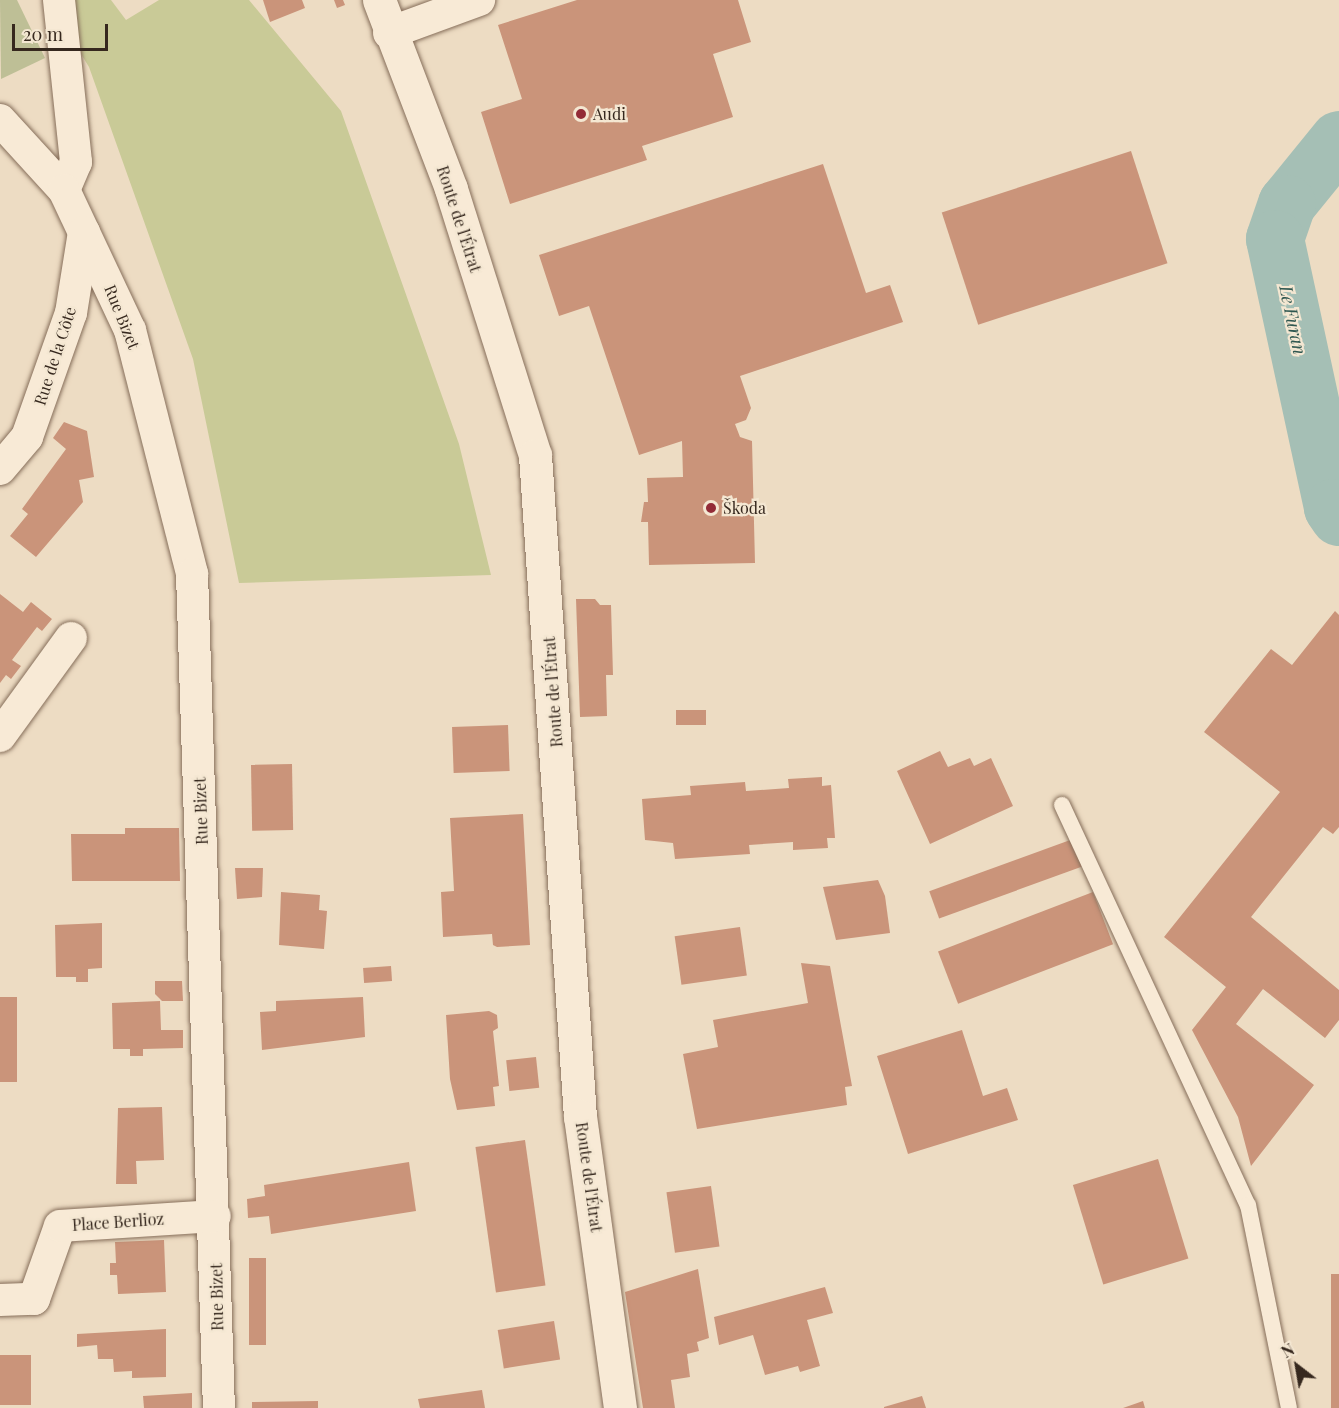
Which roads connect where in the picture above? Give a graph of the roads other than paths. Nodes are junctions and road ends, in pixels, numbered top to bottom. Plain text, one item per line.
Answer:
1 (59, 0) edge
2 (379, 0) edge
3 (479, 0) edge
4 (390, 33) junction
5 (0, 120) edge
6 (64, 190) junction
7 (84, 232) junction
8 (0, 470) edge
9 (71, 638) dead end
10 (0, 736) edge
11 (1062, 805) dead end
12 (215, 1216) junction
13 (0, 1300) edge
14 (219, 1408) edge
15 (620, 1408) edge
16 (1289, 1408) edge

1 - 6 street
2 - 4 main road, Route de l'Étrat
3 - 4 street
4 - 15 main road, Route de l'Étrat
5 - 6 street, Rue Bizet
6 - 7 street, Rue Bizet
7 - 8 street, Rue de la Côte
7 - 12 street, Rue Bizet
9 - 10 street
11 - 16 lane
12 - 13 street, Place Berlioz
12 - 14 street, Rue Bizet

